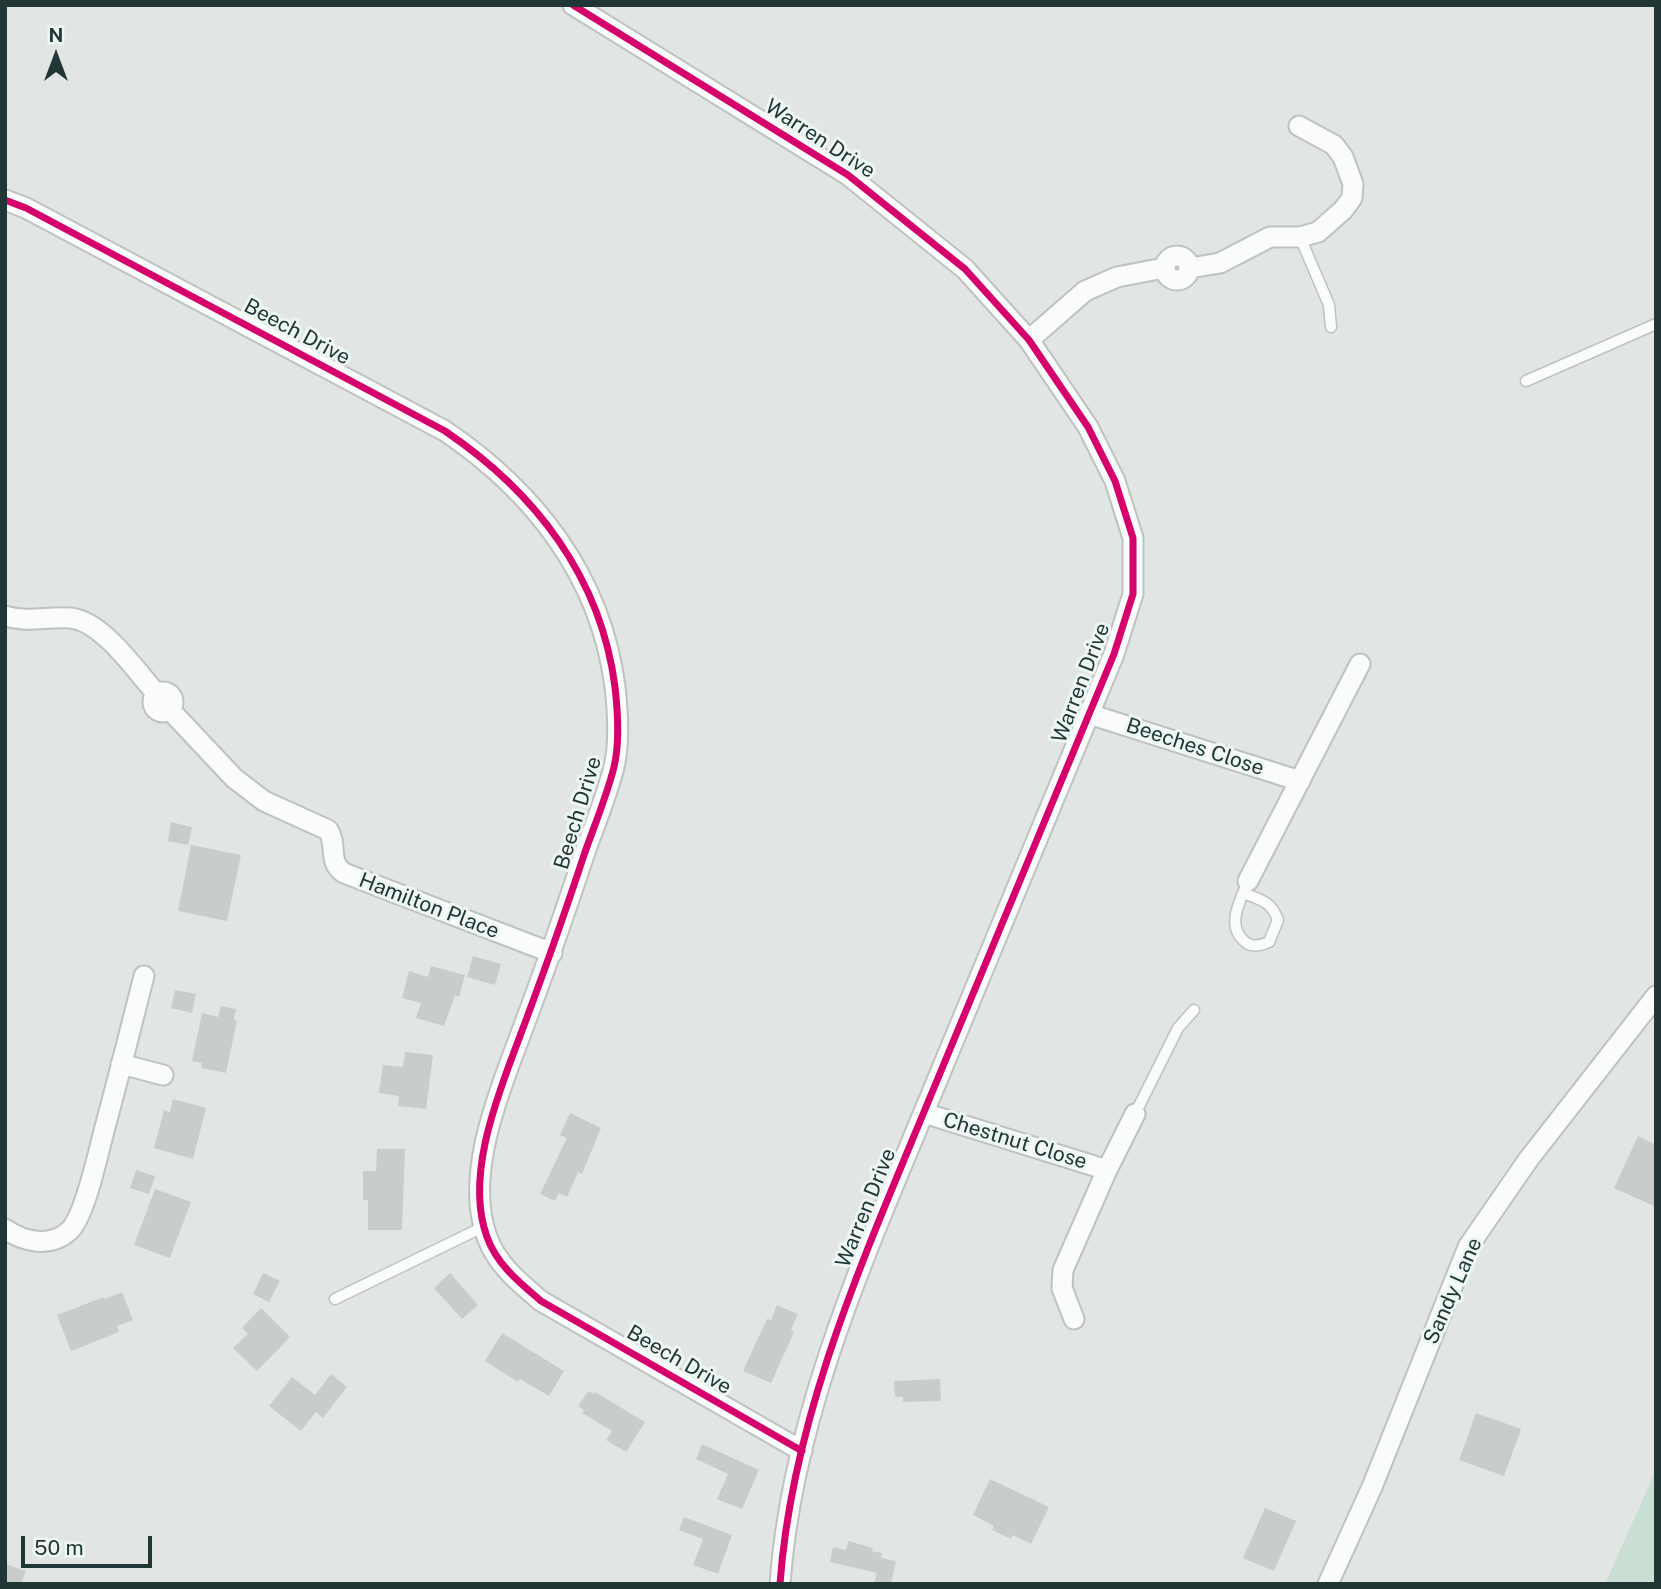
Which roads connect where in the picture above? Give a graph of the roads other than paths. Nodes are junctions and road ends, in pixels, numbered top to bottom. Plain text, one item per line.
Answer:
1 (573, 5) edge
2 (1299, 126) dead end
3 (5, 200) edge
4 (1300, 237) junction
5 (1656, 324) edge
6 (1331, 327) dead end
7 (1029, 340) junction
8 (1526, 381) dead end
9 (5, 616) edge
10 (1360, 664) dead end
11 (1089, 714) junction
12 (1300, 781) junction
13 (1246, 887) junction
14 (552, 953) junction
15 (145, 976) dead end
16 (1656, 996) edge
17 (1194, 1010) dead end
18 (121, 1064) junction
19 (163, 1075) dead end
20 (924, 1113) junction
21 (1136, 1114) joint
22 (1107, 1170) junction
23 (485, 1226) junction
24 (5, 1229) edge
25 (335, 1299) dead end
26 (1074, 1319) dead end
27 (802, 1451) junction
28 (780, 1584) edge
29 (1328, 1584) edge

1 - 7 street, Warren Drive
2 - 4 street
3 - 14 street, Beech Drive
4 - 6 lane
4 - 7 street
5 - 8 lane
7 - 11 street, Warren Drive
9 - 14 street, Hamilton Place
10 - 12 street
11 - 12 street, Beeches Close
11 - 20 street, Warren Drive
12 - 13 street
13 - 13 lane
14 - 23 street, Beech Drive
15 - 18 street
16 - 29 street, Sandy Lane
17 - 21 lane
18 - 19 street
18 - 24 street
20 - 22 street, Chestnut Close
20 - 27 street, Warren Drive
21 - 22 street, Chestnut Close
22 - 26 street, Chestnut Close
23 - 25 lane
23 - 27 street, Beech Drive
27 - 28 street, Warren Drive

